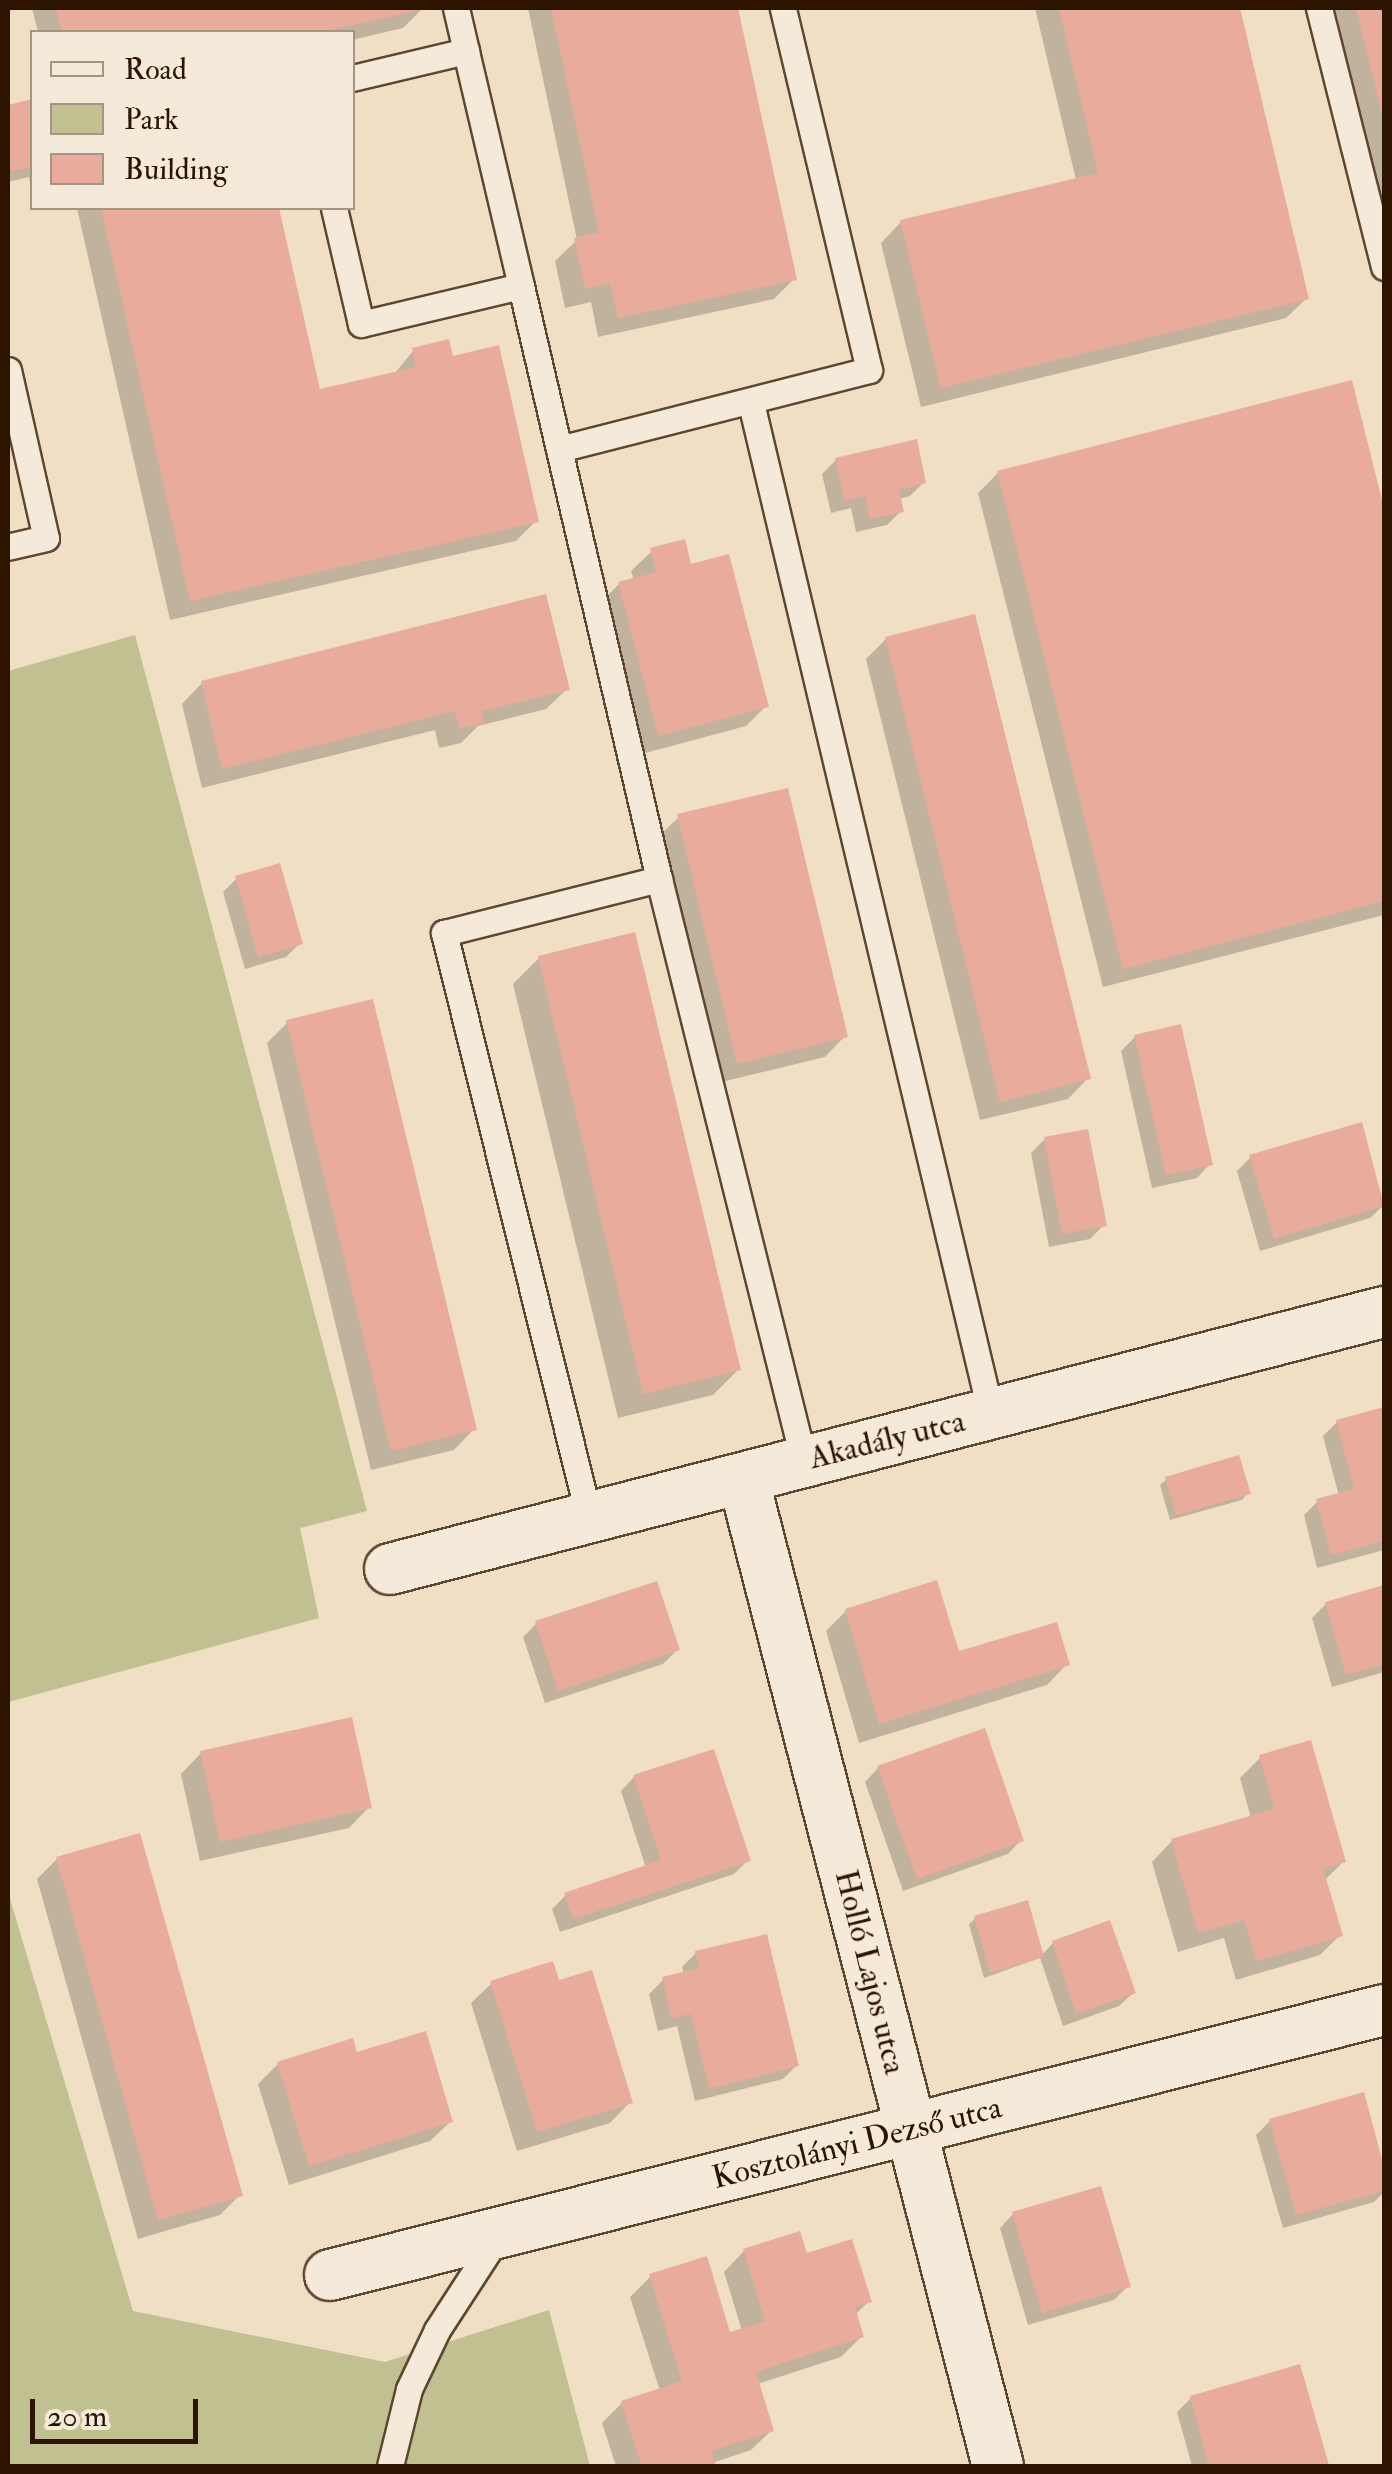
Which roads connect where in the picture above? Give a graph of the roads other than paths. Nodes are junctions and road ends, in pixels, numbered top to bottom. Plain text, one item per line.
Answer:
1 (456, 8) edge
2 (783, 8) edge
3 (1319, 8) edge
4 (466, 51) junction
5 (355, 77) edge
6 (334, 210) edge
7 (1384, 267) edge
8 (521, 286) junction
9 (8, 370) edge
10 (751, 403) junction
11 (559, 449) junction
12 (8, 547) edge
13 (659, 879) junction
14 (1384, 1312) edge
15 (990, 1414) junction
16 (804, 1462) junction
17 (743, 1478) junction
18 (589, 1517) junction
19 (390, 1569) dead end
20 (1384, 2010) edge
21 (910, 2130) junction
22 (501, 2232) junction
23 (330, 2275) dead end
24 (390, 2466) edge
25 (998, 2466) edge

1 - 4 lane
2 - 10 lane
3 - 7 lane
4 - 5 lane
4 - 8 lane
6 - 8 lane
8 - 11 lane
9 - 12 lane
10 - 11 lane
10 - 15 lane
11 - 13 lane
13 - 16 lane
13 - 18 lane
14 - 15 street, Akadály utca
15 - 16 street, Akadály utca
16 - 17 street, Akadály utca
17 - 18 street, Akadály utca
17 - 21 street, Holló Lajos utca
18 - 19 street, Akadály utca
20 - 21 street, Kosztolányi Dezső utca
21 - 22 street, Kosztolányi Dezső utca
21 - 25 street, Holló Lajos utca
22 - 23 street, Kosztolányi Dezső utca
22 - 24 lane

